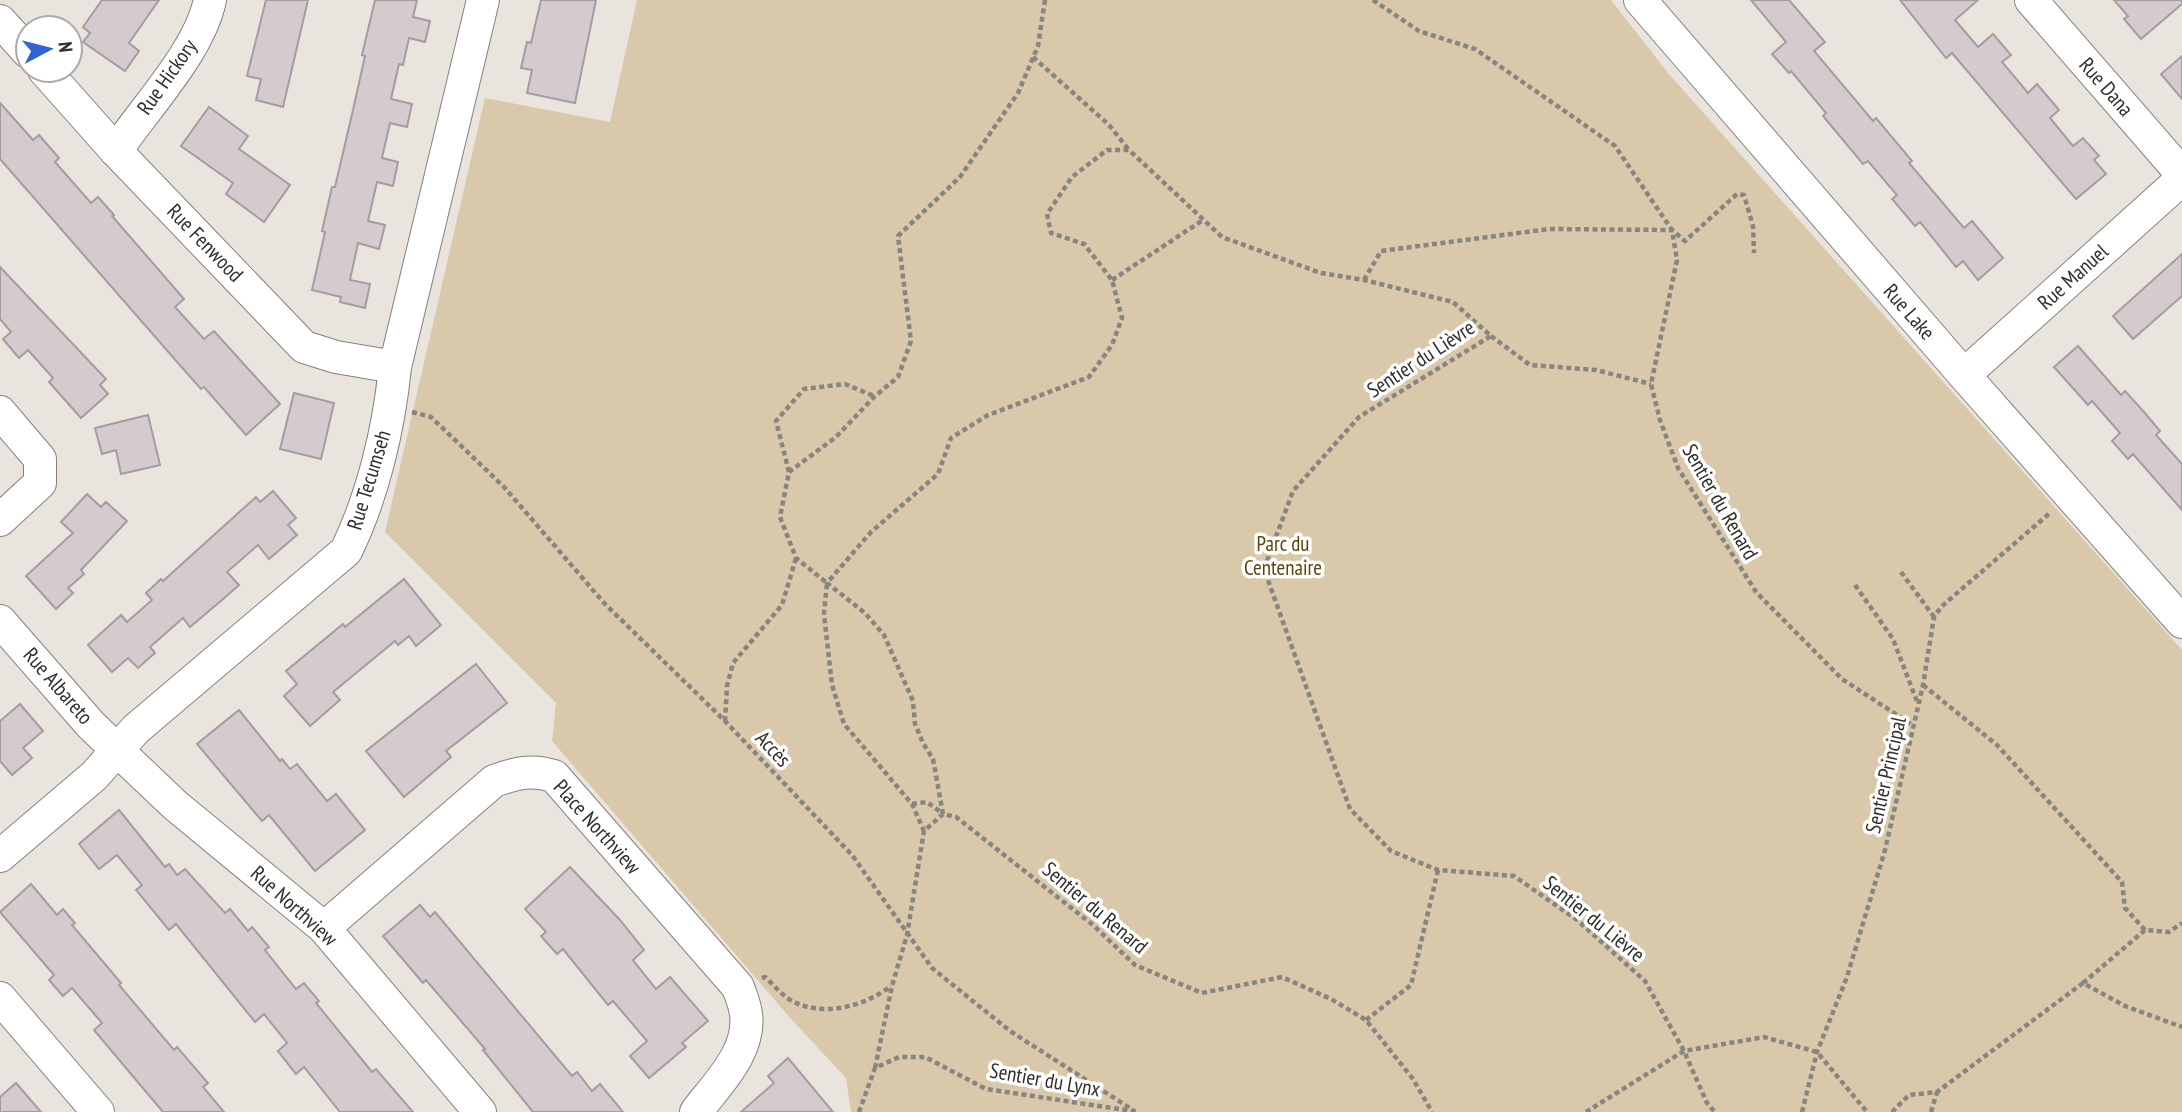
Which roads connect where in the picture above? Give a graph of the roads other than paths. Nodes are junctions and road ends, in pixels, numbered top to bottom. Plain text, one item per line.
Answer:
1 (210, 0) edge
2 (484, 0) edge
3 (1640, 0) edge
4 (2031, 0) edge
5 (0, 21) edge
6 (14, 36) edge
7 (56, 84) edge
8 (116, 151) junction
9 (2182, 177) edge
10 (395, 367) junction
11 (1964, 375) junction
12 (0, 412) edge
13 (0, 520) edge
14 (0, 621) edge
15 (2182, 622) edge
16 (117, 750) junction
17 (0, 856) edge
18 (324, 928) junction
19 (0, 998) edge
20 (98, 1112) edge
21 (480, 1112) edge
22 (696, 1112) edge

1 - 8 street, Rue Hickory
2 - 10 street, Rue Tecumseh
3 - 11 street, Rue Lake
4 - 9 street, Rue Dana
5 - 6 street
7 - 8 street, Rue Fenwood
8 - 10 street, Rue Fenwood
9 - 11 street, Rue Manuel
10 - 16 street, Rue Tecumseh
11 - 15 street, Rue Lake
12 - 13 street
14 - 16 street, Rue Albareto
16 - 17 street, Rue Tecumseh
16 - 18 street, Rue Northview
18 - 21 street, Rue Northview
18 - 22 street, Place Northview
19 - 20 street

